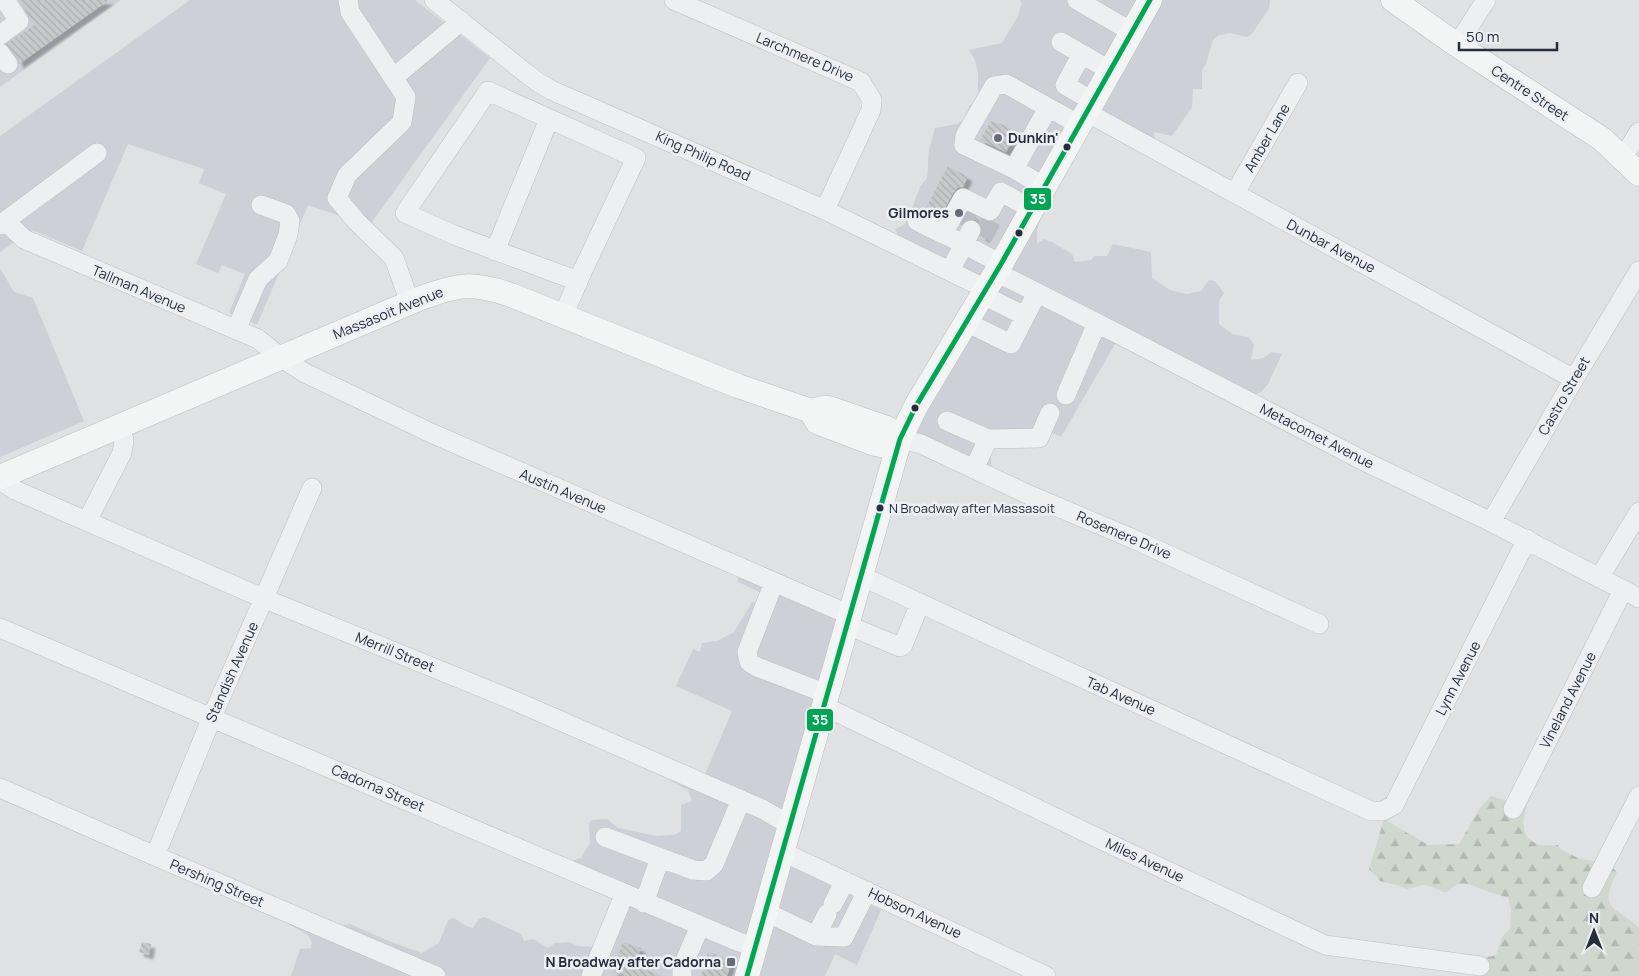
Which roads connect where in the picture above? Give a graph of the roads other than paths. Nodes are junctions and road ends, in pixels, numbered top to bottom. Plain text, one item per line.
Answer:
1 (5, 0) edge
2 (348, 0) edge
3 (674, 0) edge
4 (1076, 0) edge
5 (1150, 0) edge
6 (1393, 0) edge
7 (1486, 0) edge
8 (437, 1) edge
9 (460, 20) junction
10 (1132, 32) junction
11 (0, 35) edge
12 (1061, 42) dead end
13 (1457, 45) junction
14 (1082, 54) junction
15 (1111, 71) junction
16 (393, 78) junction
17 (1298, 84) dead end
18 (1048, 108) junction
19 (1087, 114) junction
20 (549, 119) junction
21 (1639, 132) edge
22 (97, 153) dead end
23 (1631, 166) edge
24 (1014, 169) junction
25 (1045, 187) junction
26 (1236, 193) junction
27 (261, 204) dead end
28 (1032, 209) junction
29 (825, 210) junction
30 (917, 221) dead end
31 (3, 223) edge
32 (964, 237) junction
33 (495, 251) junction
34 (950, 271) junction
35 (1639, 271) edge
36 (992, 280) junction
37 (578, 281) junction
38 (1037, 293) junction
39 (410, 303) junction
40 (563, 316) junction
41 (1025, 316) junction
42 (966, 322) junction
43 (1097, 323) junction
44 (236, 330) junction
45 (280, 357) junction
46 (1574, 379) junction
47 (1066, 395) dead end
48 (1050, 413) dead end
49 (947, 421) dead end
50 (119, 426) junction
51 (900, 439) junction
52 (988, 439) junction
53 (974, 468) junction
54 (0, 479) edge
55 (312, 488) dead end
56 (1639, 512) edge
57 (87, 522) junction
58 (1491, 522) junction
59 (1527, 539) junction
60 (861, 576) junction
61 (1600, 578) junction
62 (774, 582) junction
63 (1631, 594) edge
64 (265, 599) junction
65 (920, 603) junction
66 (849, 620) junction
67 (1319, 624) dead end
68 (0, 628) edge
69 (825, 700) junction
70 (212, 717) junction
71 (0, 788) edge
72 (1639, 796) edge
73 (742, 800) junction
74 (1513, 809) dead end
75 (1383, 811) joint
76 (790, 825) junction
77 (605, 837) dead end
78 (782, 852) junction
79 (155, 856) junction
80 (660, 858) junction
81 (845, 881) junction
82 (1592, 888) dead end
83 (867, 891) junction
84 (624, 895) junction
85 (644, 903) junction
86 (766, 912) junction
87 (700, 926) junction
88 (816, 936) junction
89 (756, 947) junction
90 (1480, 966) dead end
91 (436, 976) edge
92 (591, 976) edge
93 (682, 976) edge
94 (747, 976) edge
95 (1046, 976) edge

1 - 11 street
2 - 16 street
3 - 29 street, Larchmere Drive
4 - 10 street
5 - 10 main road
6 - 13 main road, Centre Street
7 - 13 street
8 - 9 street, King Philip Road
9 - 16 street
9 - 29 street, King Philip Road
10 - 15 main road
12 - 14 street
13 - 23 main road, Centre Street
14 - 15 street
14 - 19 street
15 - 19 main road
16 - 39 street
17 - 26 street, Amber Lane
18 - 19 street
18 - 24 street
18 - 24 street
19 - 25 main road
19 - 26 street, Dunbar Avenue
20 - 33 street
20 - 33 street
20 - 37 street
21 - 23 street
22 - 31 street
24 - 25 street
25 - 28 main road
26 - 46 street, Dunbar Avenue
27 - 44 street
28 - 32 street
28 - 36 main road
29 - 34 street, King Philip Road
30 - 32 street
31 - 44 street, Tallman Avenue
32 - 34 street
32 - 36 street
33 - 37 street
34 - 36 street, King Philip Road
35 - 46 street, Castro Street
36 - 38 street, Metacomet Avenue
36 - 41 street
36 - 42 main road
37 - 40 street
38 - 41 street
38 - 43 street, Metacomet Avenue
39 - 40 main road, Massasoit Avenue
39 - 45 main road, Massasoit Avenue
40 - 51 main road, Massasoit Avenue
41 - 42 street
42 - 51 main road
43 - 47 street
43 - 58 street, Metacomet Avenue
44 - 45 street, Tallman Avenue
45 - 50 main road, Massasoit Avenue
45 - 62 street, Austin Avenue
46 - 58 street, Castro Street
48 - 52 street
49 - 52 street
50 - 54 main road, Massasoit Avenue
50 - 57 street
51 - 53 street, Rosemere Drive
51 - 60 main road
52 - 53 street
53 - 67 street, Rosemere Drive
54 - 57 street, Merrill Street
55 - 64 street, Standish Avenue
56 - 61 street
57 - 64 street, Merrill Street
58 - 59 street, Metacomet Avenue
59 - 61 street, Metacomet Avenue
59 - 75 street, Lynn Avenue
60 - 65 street, Tab Avenue
60 - 66 main road
61 - 63 street, Metacomet Avenue
62 - 66 street, Austin Avenue
62 - 69 street, Miles Avenue
63 - 74 street, Vineland Avenue
64 - 70 street, Standish Avenue
64 - 73 street, Merrill Street
65 - 66 street, Austin Avenue
65 - 75 street, Tab Avenue
66 - 69 main road
68 - 70 street, Cadorna Street
69 - 76 main road
69 - 90 street, Miles Avenue
70 - 79 street, Standish Avenue
70 - 84 street, Cadorna Street
71 - 79 street, Pershing Street
72 - 82 street
73 - 76 street, Merrill Street
73 - 80 street
76 - 78 main road
77 - 80 street
78 - 81 street, Hobson Avenue
78 - 86 main road
79 - 91 street, Pershing Street
80 - 85 street
81 - 83 street, Hobson Avenue
81 - 88 street
83 - 88 street
83 - 95 street, Hobson Avenue
84 - 85 street, Cadorna Street
84 - 92 street
85 - 87 street, Cadorna Street
86 - 88 street
86 - 89 main road
87 - 89 street, Cadorna Street
87 - 93 street
89 - 94 main road

